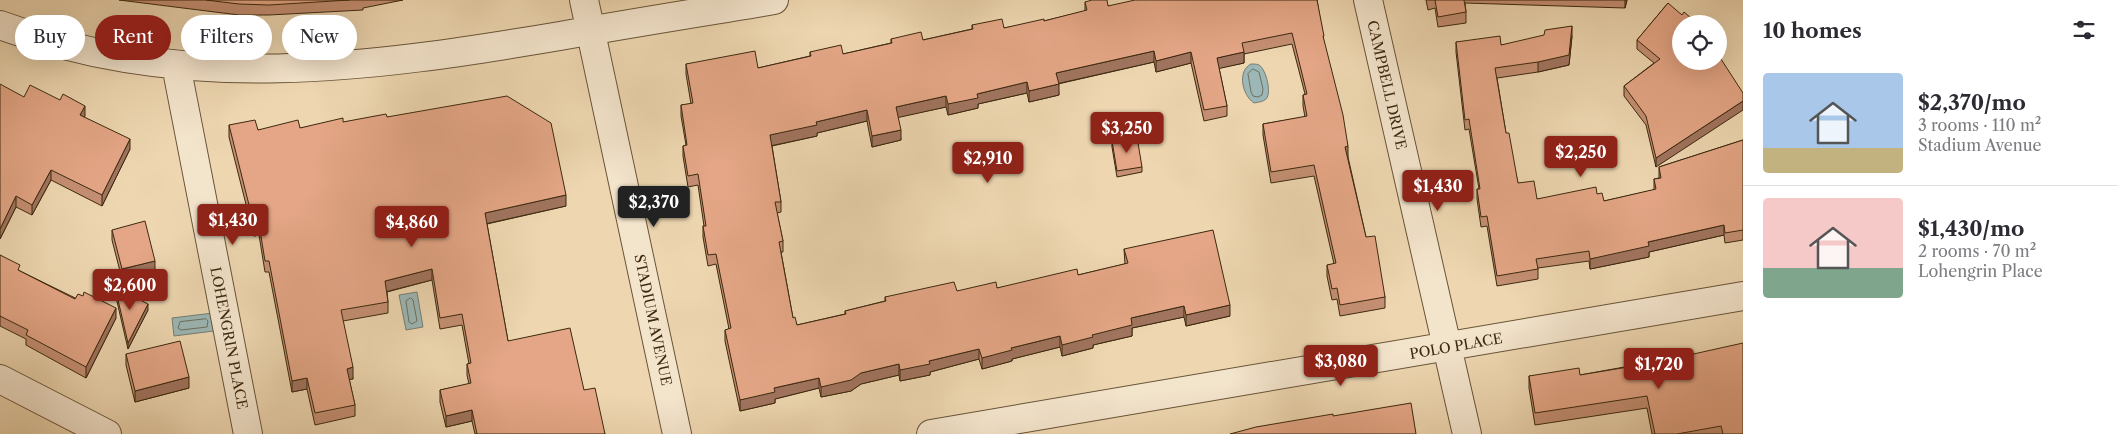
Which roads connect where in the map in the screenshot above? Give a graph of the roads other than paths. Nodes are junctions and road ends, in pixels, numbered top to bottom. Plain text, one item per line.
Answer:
1 (584, 0) edge
2 (774, 0) edge
3 (1368, 0) edge
4 (0, 25) edge
5 (590, 31) junction
6 (176, 66) junction
7 (1743, 296) edge
8 (1447, 347) junction
9 (0, 380) edge
10 (107, 434) edge
11 (248, 434) edge
12 (677, 434) edge
13 (932, 434) edge
14 (1467, 434) edge

1 - 5 street, STADIUM AVENUE
2 - 5 street
3 - 8 street, CAMPBELL DRIVE
4 - 6 street
5 - 6 street
5 - 12 street, STADIUM AVENUE
6 - 11 street, LOHENGRIN PLACE
7 - 8 street, POLO PLACE
8 - 13 street, POLO PLACE
8 - 14 street, CAMPBELL DRIVE
9 - 10 street

